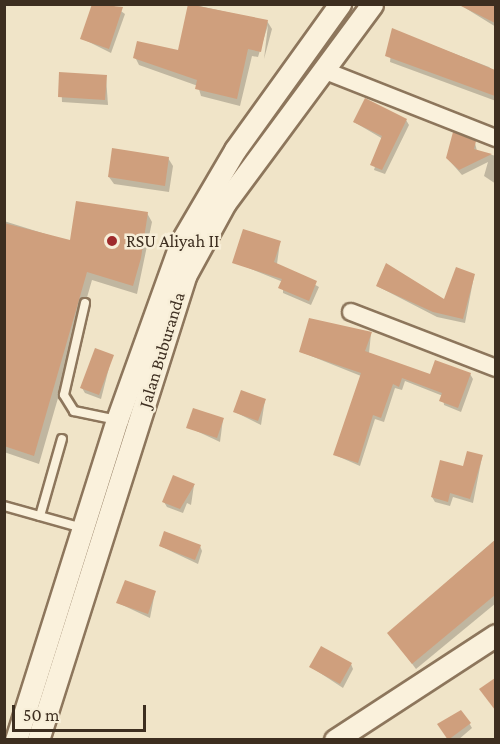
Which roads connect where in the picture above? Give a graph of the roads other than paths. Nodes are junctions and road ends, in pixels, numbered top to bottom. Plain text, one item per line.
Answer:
1 (340, 4) edge
2 (372, 4) edge
3 (323, 70) junction
4 (495, 138) edge
5 (85, 303) dead end
6 (351, 312) dead end
7 (495, 368) edge
8 (117, 420) junction
9 (62, 439) dead end
10 (4, 507) edge
11 (40, 516) junction
12 (84, 528) junction
13 (495, 635) edge
14 (16, 740) edge
15 (38, 740) edge
16 (335, 740) edge

1 - 8 street, Jalan Buburanda
2 - 3 street, Jalan Buburanda
3 - 4 street
3 - 15 street, Jalan Buburanda
5 - 8 lane
6 - 7 street
8 - 12 street, Jalan Buburanda
9 - 11 lane
10 - 11 lane
11 - 12 lane
12 - 14 street, Jalan Buburanda
13 - 16 street

